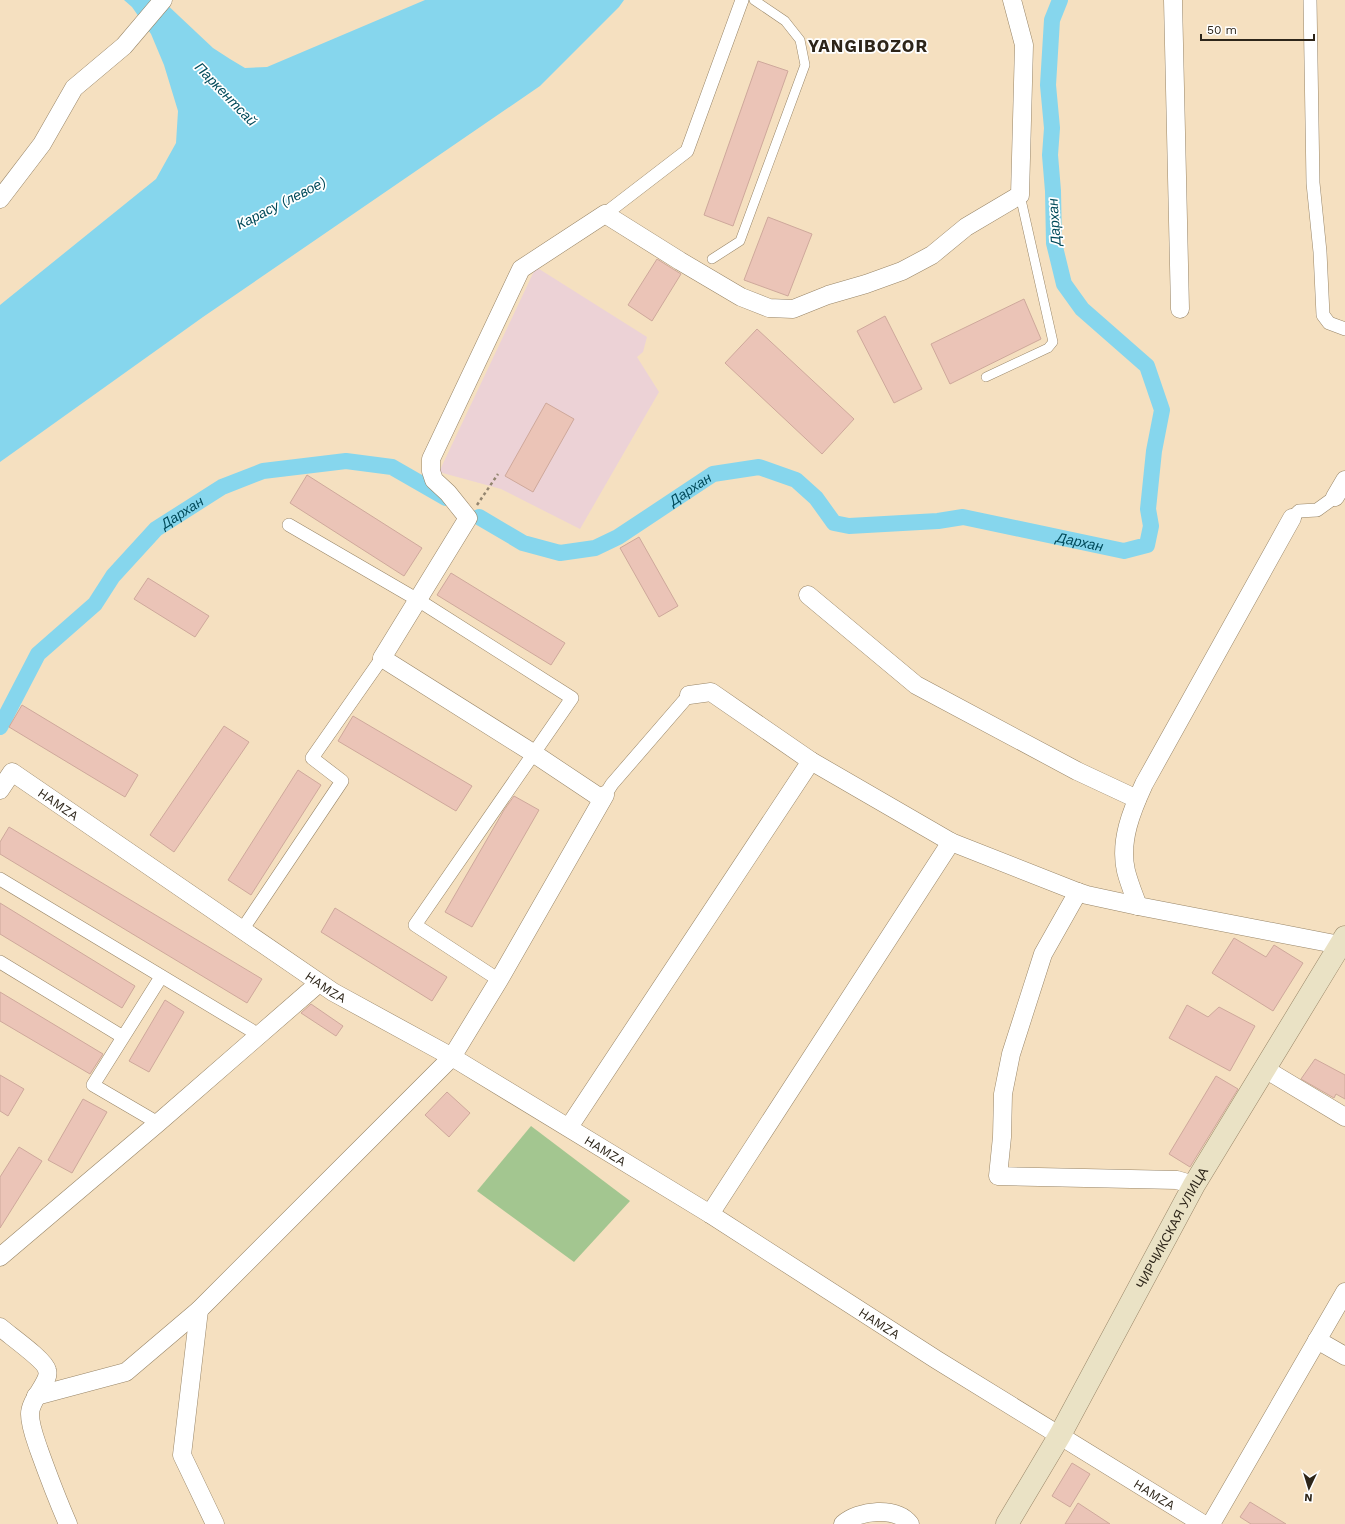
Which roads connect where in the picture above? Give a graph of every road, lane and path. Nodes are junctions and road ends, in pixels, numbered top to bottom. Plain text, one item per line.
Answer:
1 (163, 0) edge
2 (742, 0) edge
3 (754, 0) edge
4 (1012, 0) edge
5 (1172, 0) edge
6 (1310, 0) edge
7 (1020, 195) junction
8 (0, 199) edge
9 (605, 214) junction
10 (712, 259) dead end
11 (1180, 309) dead end
12 (1345, 329) edge
13 (986, 377) dead end
14 (498, 474) dead end
15 (1345, 480) edge
16 (1335, 497) joint
17 (468, 518) junction
18 (1292, 518) joint
19 (289, 525) dead end
20 (808, 595) dead end
21 (418, 600) junction
22 (382, 658) junction
23 (689, 695) joint
24 (533, 752) junction
25 (812, 761) junction
26 (0, 790) edge
27 (603, 797) junction
28 (1137, 799) junction
29 (951, 842) junction
30 (0, 879) edge
31 (1078, 892) junction
32 (1138, 906) junction
33 (242, 930) junction
34 (1343, 941) edge
35 (0, 962) edge
36 (161, 977) junction
37 (499, 980) junction
38 (319, 983) junction
39 (258, 1036) junction
40 (123, 1037) junction
41 (452, 1057) junction
42 (1264, 1069) junction
43 (1345, 1117) edge
44 (158, 1123) junction
45 (568, 1127) junction
46 (1194, 1185) junction
47 (710, 1214) junction
48 (0, 1258) edge
49 (1345, 1292) edge
50 (199, 1310) junction
51 (0, 1327) edge
52 (1317, 1340) junction
53 (1345, 1356) edge
54 (36, 1396) junction
55 (1060, 1435) junction
56 (68, 1524) edge
57 (215, 1524) edge
58 (843, 1524) edge
59 (910, 1524) edge
60 (1007, 1524) edge
61 (1203, 1524) edge
62 (1211, 1524) edge

1 - 8 street
2 - 9 street
3 - 10 lane
4 - 7 street
5 - 11 street
6 - 12 street
7 - 9 street
7 - 13 lane
9 - 17 street
14 - 17 path
15 - 16 street
16 - 18 street
17 - 21 street
18 - 28 street
19 - 21 street
20 - 28 street
21 - 22 street
21 - 24 street
22 - 24 street
22 - 33 street
23 - 25 street
23 - 27 street
24 - 27 street
24 - 37 street
25 - 29 street
25 - 45 street
26 - 33 street, HAMZA
27 - 37 street
28 - 32 street
29 - 31 street
29 - 47 street
30 - 36 street
31 - 32 street
31 - 46 street
32 - 34 street
33 - 38 street, HAMZA
34 - 42 main road, ЧИРЧИКСКАЯ УЛИЦА
35 - 40 street
36 - 39 street
36 - 40 street
37 - 41 street
38 - 39 street
38 - 41 street, HAMZA
39 - 44 street
40 - 44 street
41 - 45 street, HAMZA
41 - 50 street
42 - 43 street
42 - 46 main road, ЧИРЧИКСКАЯ УЛИЦА
44 - 48 street
45 - 47 street, HAMZA
46 - 55 main road, ЧИРЧИКСКАЯ УЛИЦА
47 - 55 street, HAMZA
49 - 52 street
50 - 54 street
50 - 57 street
51 - 54 street
52 - 53 street
52 - 62 street
54 - 56 street
55 - 60 main road, ЧИРЧИКСКАЯ УЛИЦА
55 - 61 street, HAMZA
58 - 59 street

